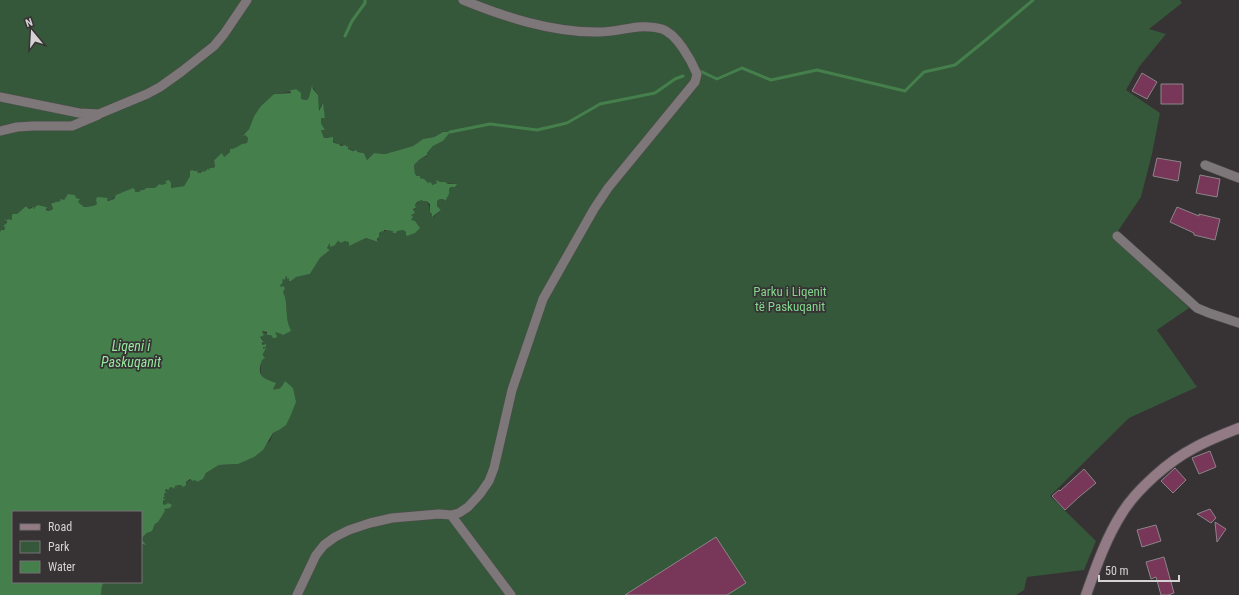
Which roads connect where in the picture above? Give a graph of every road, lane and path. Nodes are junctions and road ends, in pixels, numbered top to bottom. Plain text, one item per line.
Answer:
1 (247, 0) edge
2 (463, 0) edge
3 (0, 97) edge
4 (99, 114) junction
5 (0, 131) edge
6 (1205, 165) dead end
7 (1239, 178) edge
8 (1117, 236) dead end
9 (1239, 323) edge
10 (1239, 428) edge
11 (451, 515) junction
12 (297, 595) edge
13 (511, 595) edge
14 (1086, 595) edge

1 - 4 street
2 - 11 street
3 - 4 street
4 - 5 street
6 - 7 street
8 - 9 street
10 - 14 street
11 - 12 street
11 - 13 street

